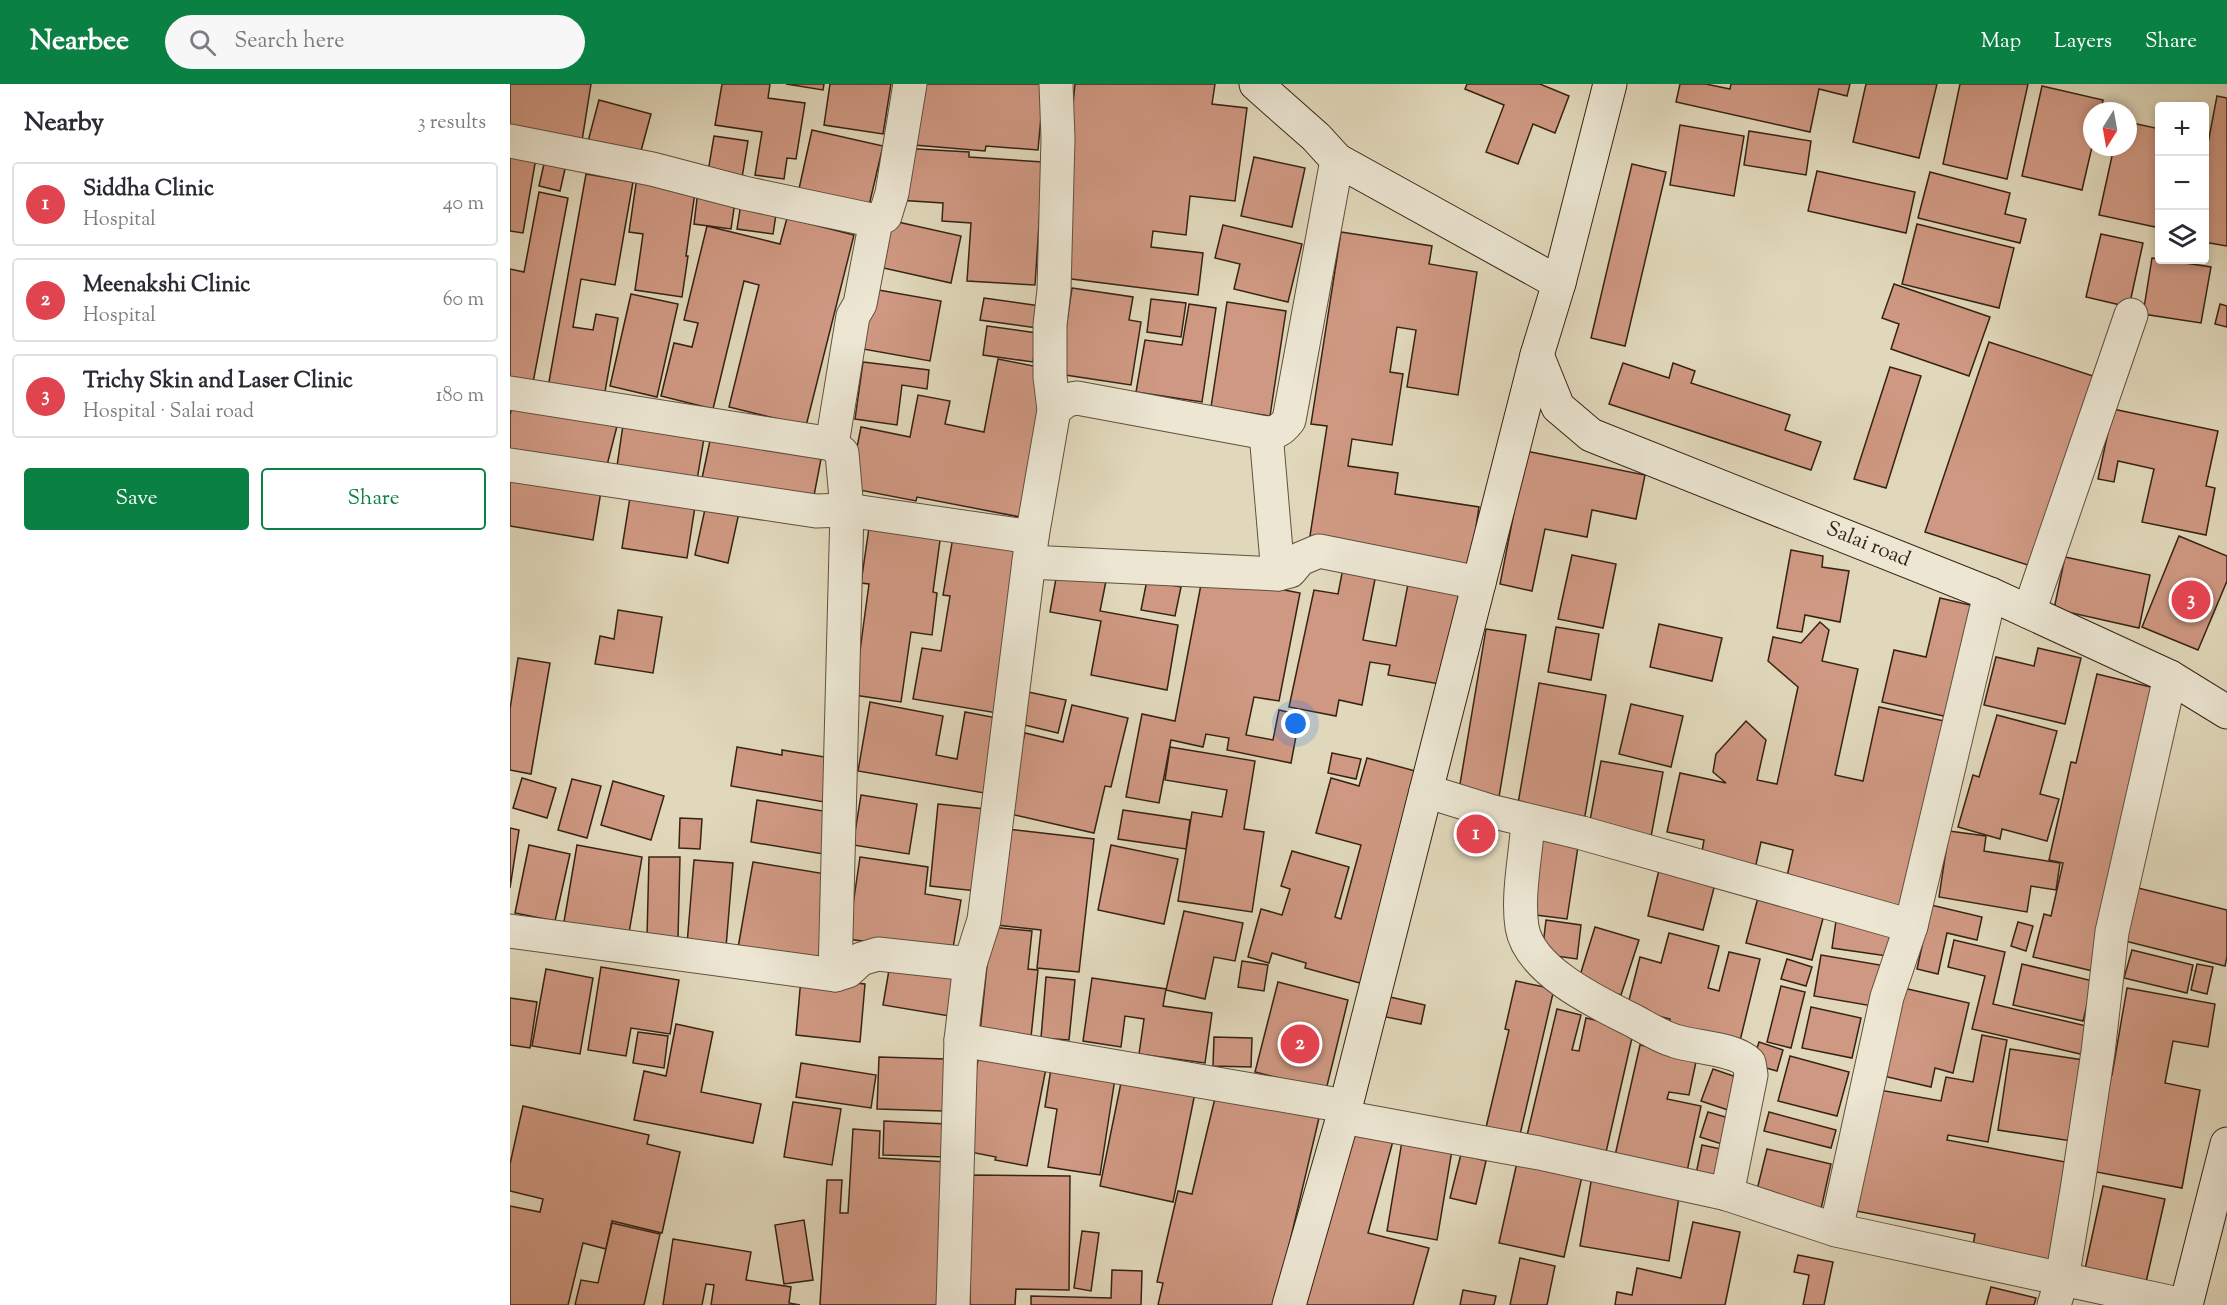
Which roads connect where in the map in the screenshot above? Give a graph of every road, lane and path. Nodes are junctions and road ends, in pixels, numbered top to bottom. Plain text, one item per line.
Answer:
1 (910, 84) edge
2 (1056, 84) edge
3 (1256, 84) edge
4 (1610, 84) edge
5 (510, 141) edge
6 (1337, 160) junction
7 (876, 222) junction
8 (1559, 283) junction
9 (2130, 315) dead end
10 (1537, 355) junction
11 (510, 393) edge
12 (1054, 410) junction
13 (1266, 433) junction
14 (831, 444) junction
15 (510, 465) edge
16 (847, 510) junction
17 (1031, 549) junction
18 (1278, 574) junction
19 (1479, 583) junction
20 (1990, 594) junction
21 (2029, 612) junction
22 (2170, 677) junction
23 (2227, 712) edge
24 (1426, 791) junction
25 (1528, 822) junction
26 (1911, 926) junction
27 (510, 931) edge
28 (970, 964) junction
29 (835, 975) junction
30 (961, 1040) junction
31 (1344, 1112) junction
32 (2227, 1144) edge
33 (1727, 1194) junction
34 (1836, 1230) junction
35 (2058, 1292) edge
36 (954, 1305) edge
37 (1289, 1305) edge
38 (2185, 1305) edge

1 - 7 street
2 - 12 street
3 - 6 street
4 - 8 street
5 - 7 street
6 - 8 street
6 - 13 street
7 - 14 street
8 - 10 street
9 - 21 street
10 - 19 street
10 - 20 street, Salai road
11 - 14 street
12 - 13 street
12 - 17 street
13 - 18 street
14 - 16 street
15 - 16 street
16 - 17 street
16 - 29 street
17 - 18 street
17 - 28 street
18 - 19 street
19 - 24 street
20 - 21 street, Salai road
20 - 26 street
21 - 22 street, Salai road
22 - 23 street, Salai road
22 - 35 street
24 - 25 street
24 - 31 street
25 - 26 street
25 - 33 street
26 - 34 street
27 - 29 street
28 - 29 street
28 - 30 street
30 - 31 street
30 - 36 street
31 - 33 street
31 - 37 street
32 - 38 street
33 - 34 street
34 - 35 street
35 - 38 street

